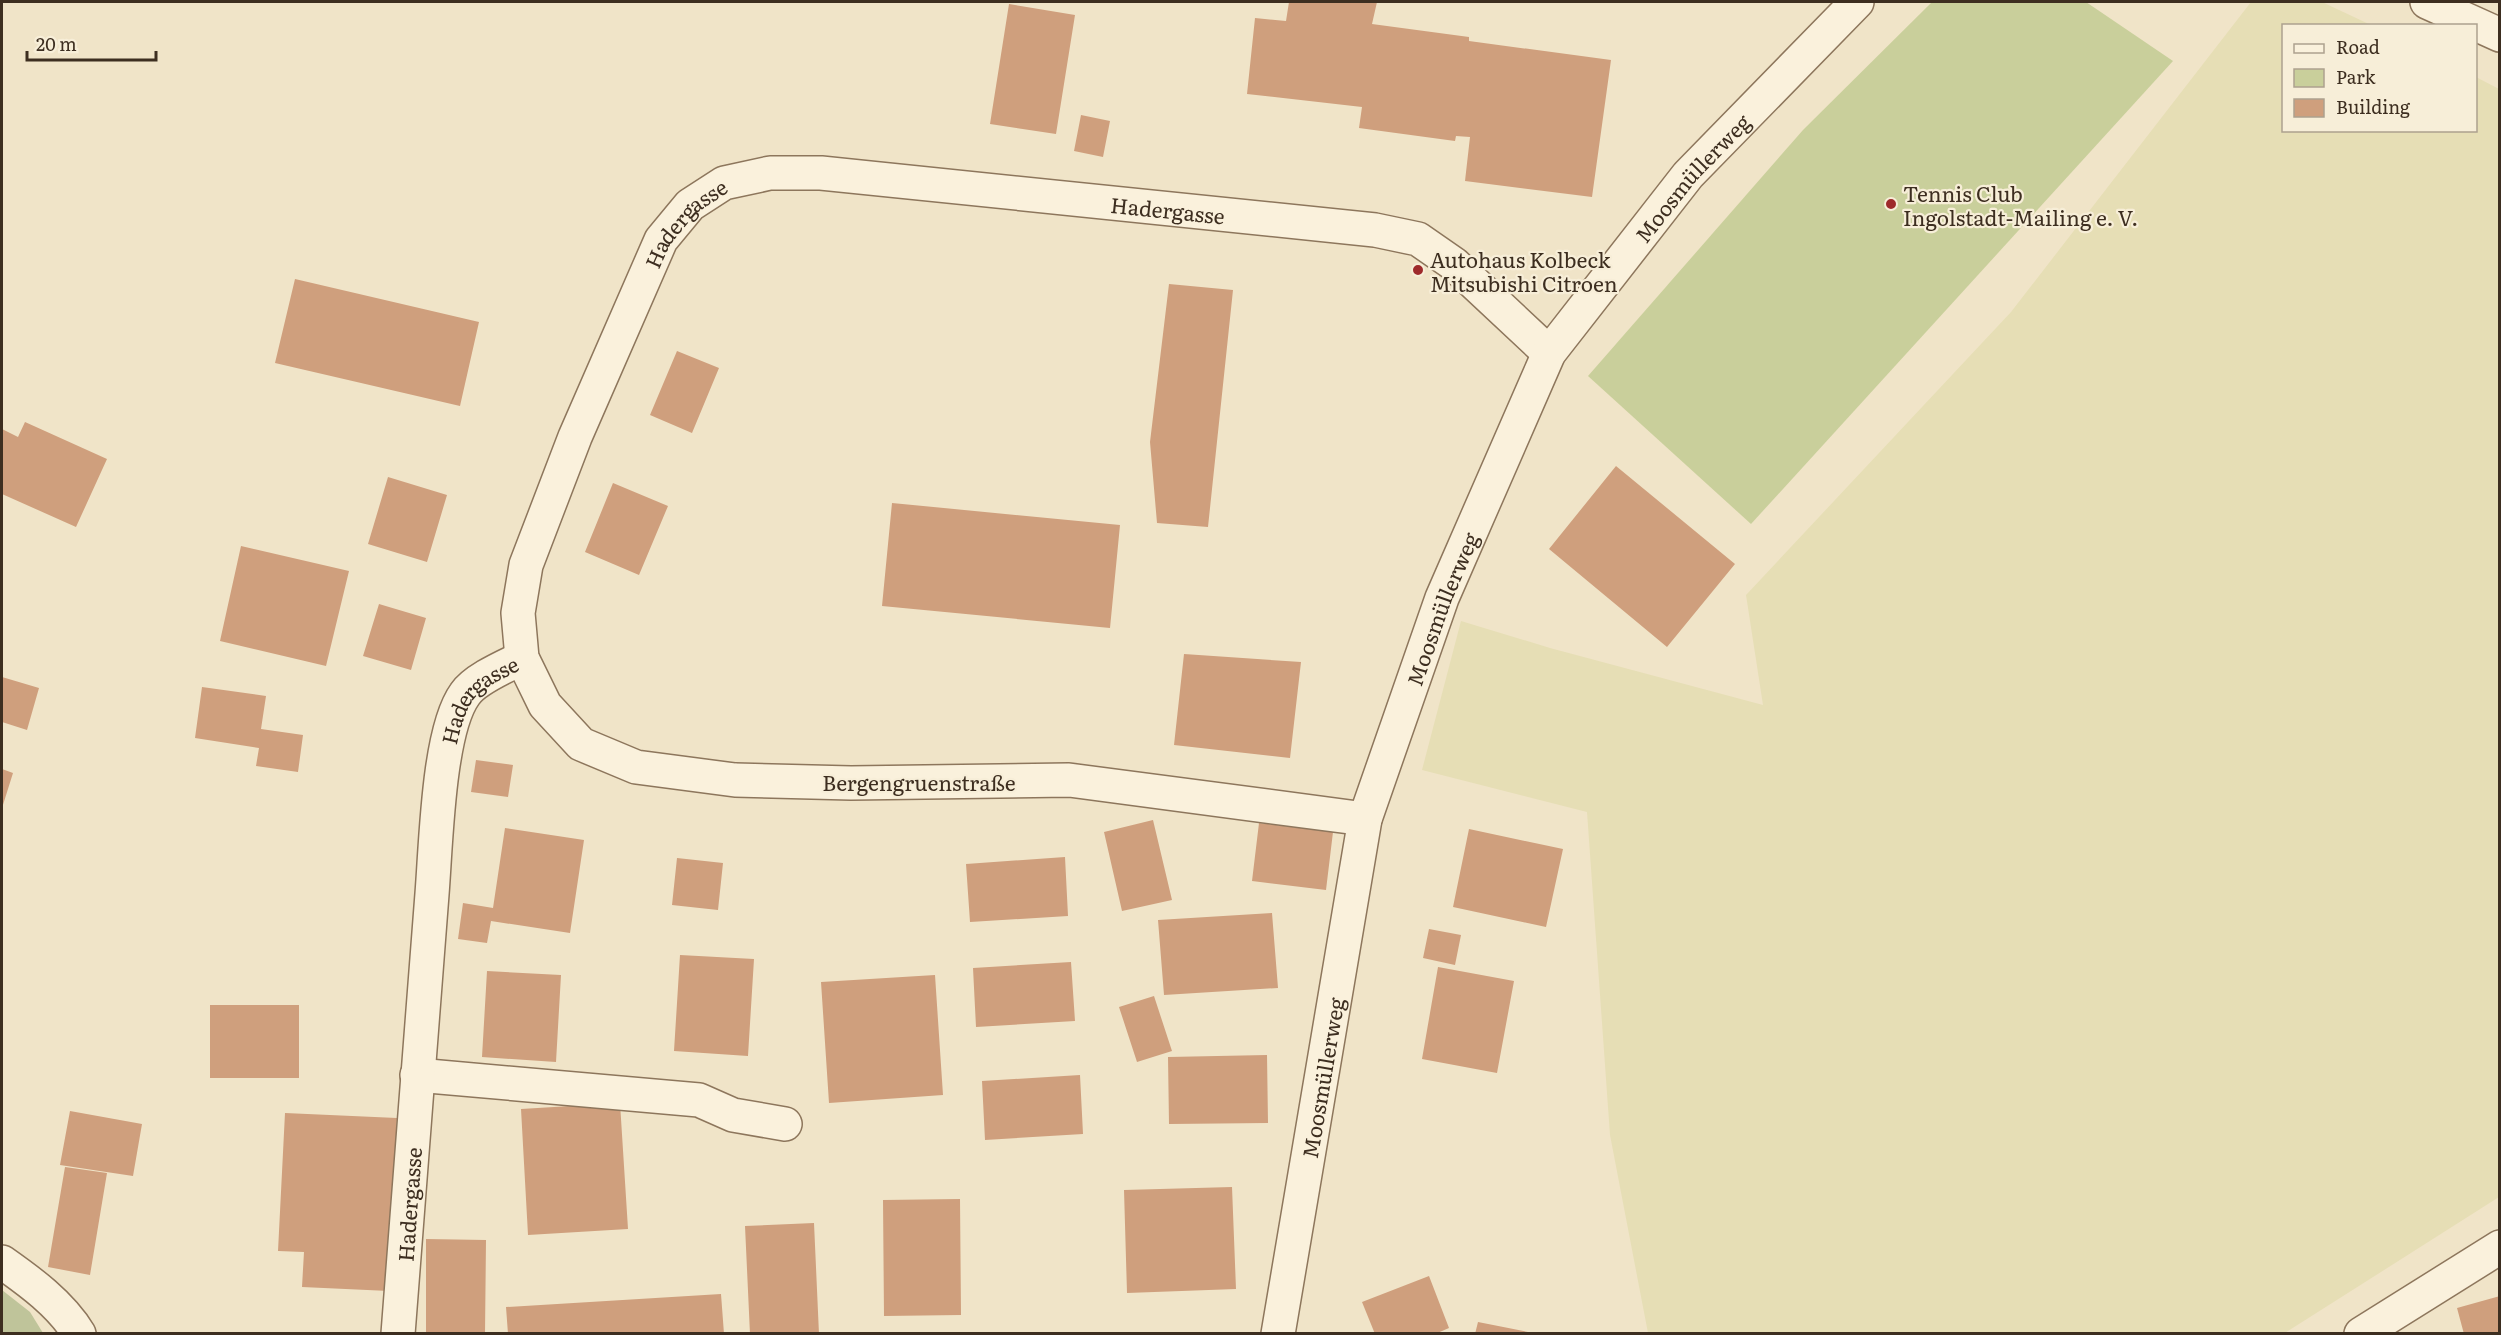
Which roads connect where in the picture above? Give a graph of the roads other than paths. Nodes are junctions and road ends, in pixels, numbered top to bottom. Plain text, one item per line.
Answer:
1 (1857, 2) edge
2 (2427, 2) edge
3 (2475, 24) edge
4 (2477, 25) edge
5 (2499, 35) edge
6 (1549, 353) junction
7 (522, 658) junction
8 (1365, 819) junction
9 (417, 1074) junction
10 (785, 1124) dead end
11 (2499, 1247) edge
12 (2, 1262) edge
13 (79, 1334) edge
14 (398, 1334) edge
15 (1278, 1334) edge
16 (2361, 1334) edge

1 - 6 street, Moosmüllerweg
2 - 3 street
4 - 5 street
6 - 7 street, Hadergasse
6 - 8 street, Moosmüllerweg
7 - 8 street, Bergengruenstraße
7 - 9 street, Hadergasse
8 - 15 street, Moosmüllerweg
9 - 10 street
9 - 14 street, Hadergasse
11 - 16 street
12 - 13 street

